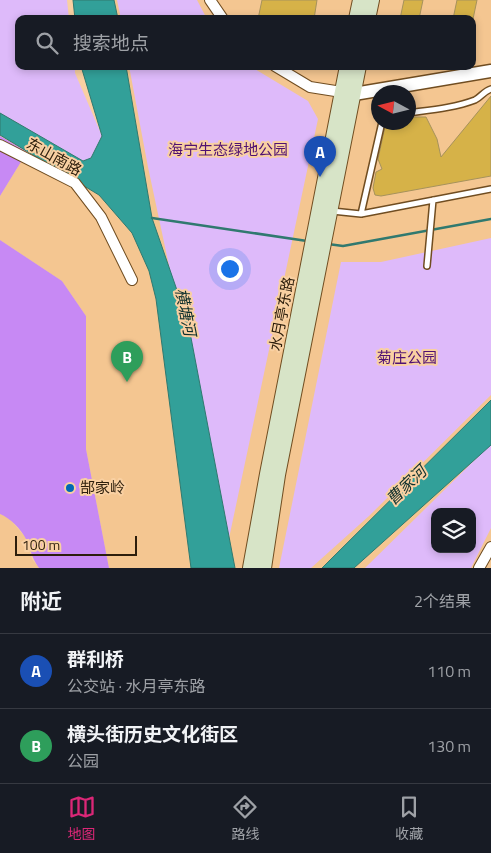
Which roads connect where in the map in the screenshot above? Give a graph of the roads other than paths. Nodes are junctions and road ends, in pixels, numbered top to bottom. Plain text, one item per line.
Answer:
1 (210, 0) edge
2 (360, 0) edge
3 (372, 0) edge
4 (220, 15) edge
5 (357, 15) edge
6 (369, 15) edge
7 (282, 70) edge
8 (347, 70) edge
9 (358, 70) edge
10 (491, 71) edge
11 (491, 89) edge
12 (348, 93) junction
13 (416, 112) edge
14 (380, 130) edge
15 (0, 145) edge
16 (491, 188) edge
17 (433, 200) junction
18 (332, 211) junction
19 (361, 214) junction
20 (321, 228) junction
21 (426, 266) dead end
22 (132, 280) dead end
23 (273, 474) junction
24 (491, 547) edge
25 (250, 568) edge
26 (264, 568) edge
27 (479, 568) edge

1 - 4 street
2 - 5 main road
3 - 6 main road
7 - 12 street
8 - 12 main road, 水月亭东路
9 - 12 main road, 水月亭东路
10 - 12 street
11 - 13 lane
12 - 18 main road, 水月亭东路
12 - 20 main road, 水月亭东路
14 - 19 lane
15 - 22 street, 东山南路
16 - 17 lane
17 - 19 lane
17 - 21 lane
18 - 19 lane
18 - 20 main road, 水月亭东路
20 - 23 main road, 水月亭东路
23 - 25 main road, 水月亭东路
23 - 26 main road, 水月亭东路
24 - 27 street

